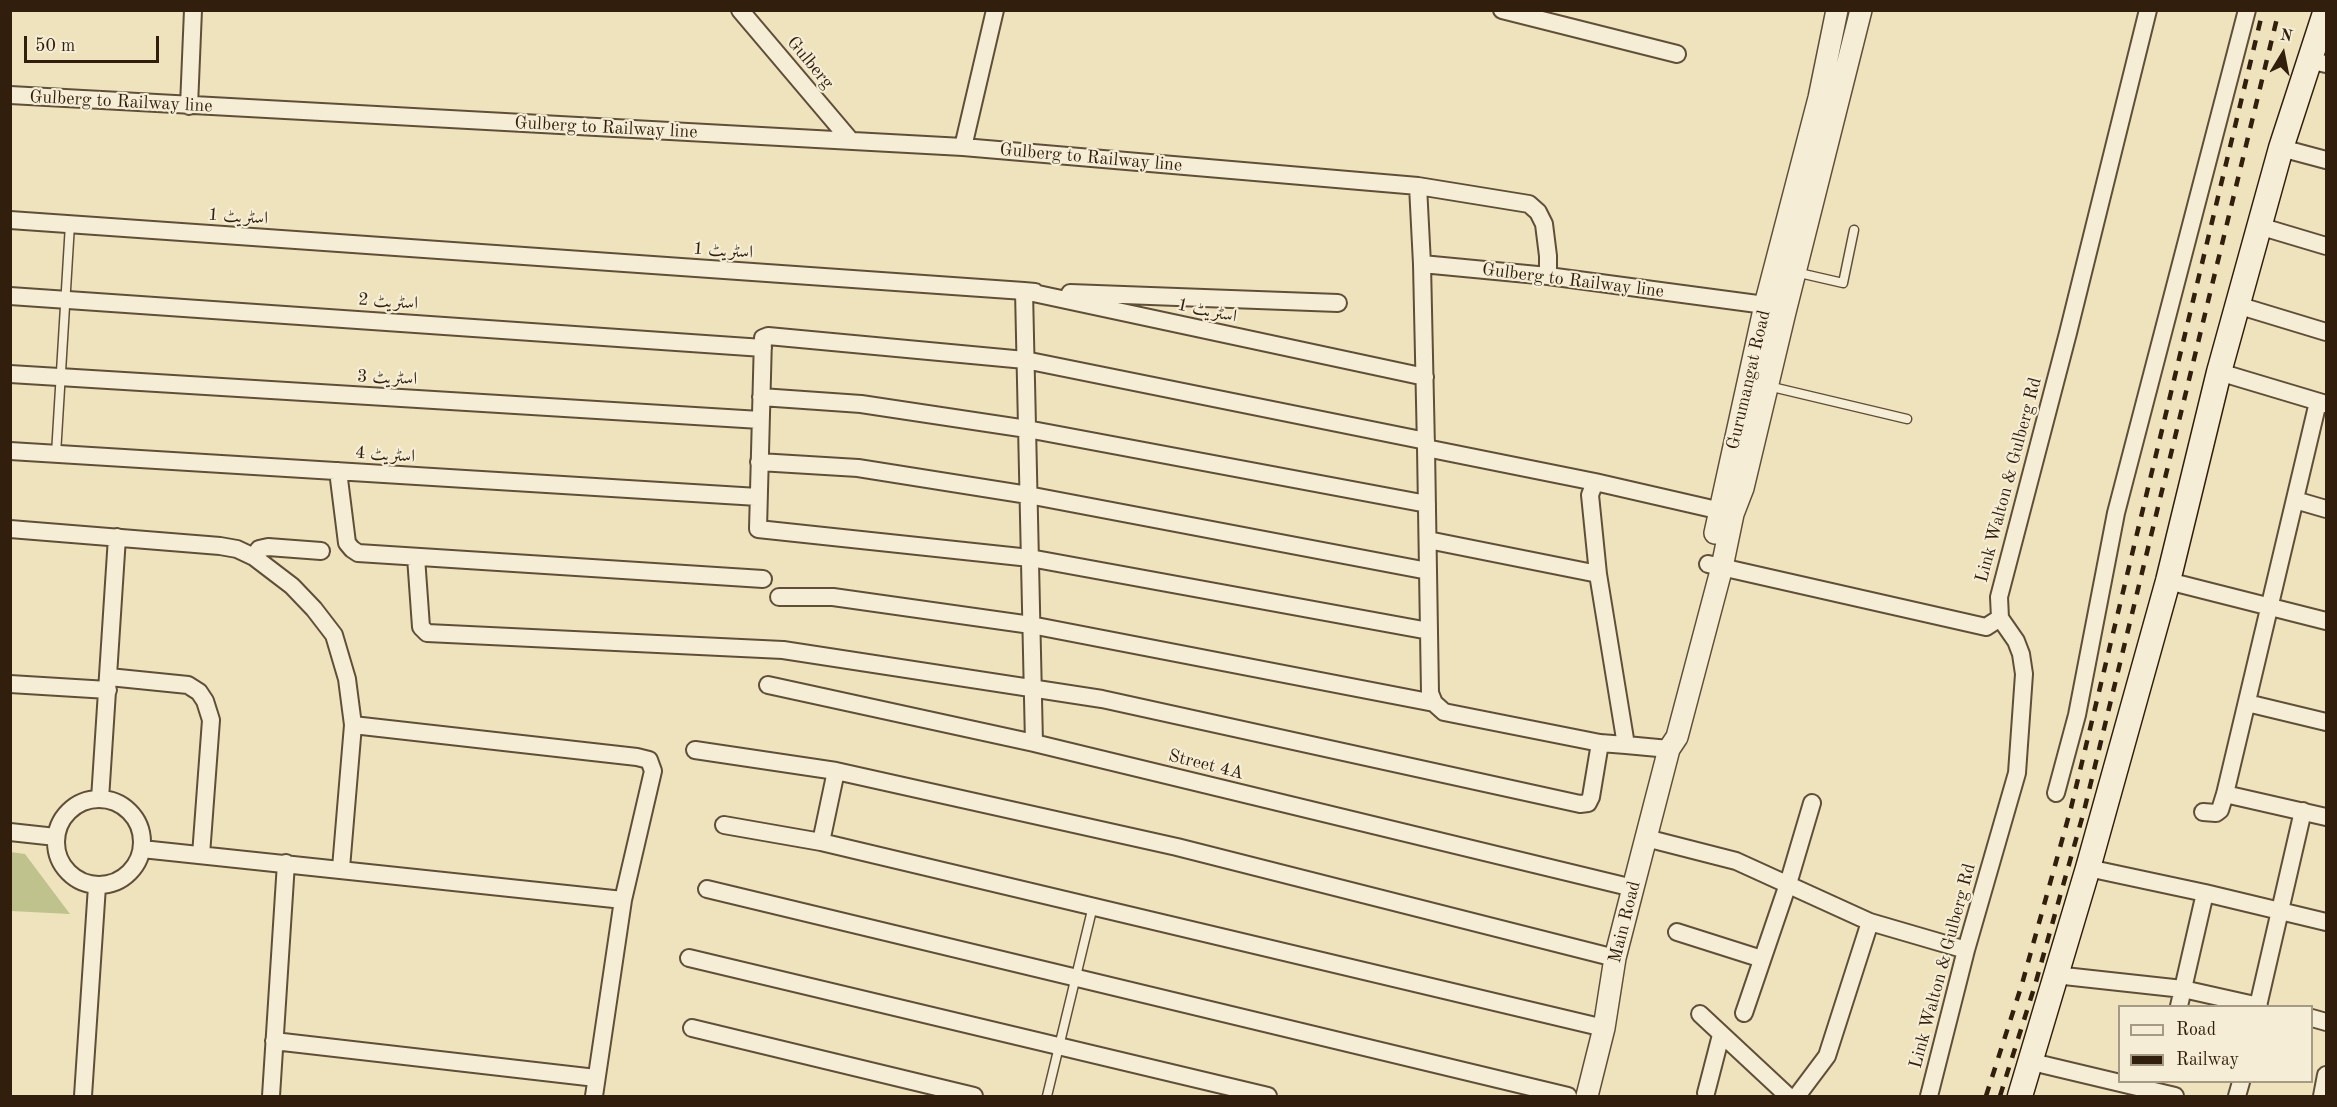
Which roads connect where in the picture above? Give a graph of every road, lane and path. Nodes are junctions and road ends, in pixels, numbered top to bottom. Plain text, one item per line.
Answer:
1 (193, 10) edge
2 (740, 10) edge
3 (995, 10) edge
4 (1502, 10) edge
5 (1837, 10) edge
6 (1861, 10) edge
7 (2148, 10) edge
8 (2247, 10) edge
9 (2326, 10) edge
10 (1677, 54) dead end
11 (2318, 62) edge
12 (10, 95) edge
13 (189, 106) junction
14 (851, 141) junction
15 (963, 147) junction
16 (2281, 148) junction
17 (2326, 160) edge
18 (1418, 186) junction
19 (10, 220) edge
20 (70, 225) junction
21 (2259, 226) junction
22 (1854, 230) dead end
23 (2326, 246) edge
24 (1422, 264) junction
25 (1795, 272) junction
26 (1548, 276) junction
27 (1024, 291) junction
28 (10, 296) edge
29 (66, 299) junction
30 (1338, 303) dead end
31 (2238, 305) junction
32 (1775, 309) junction
33 (2326, 332) edge
34 (763, 348) junction
35 (1025, 360) junction
36 (2219, 372) junction
37 (10, 374) edge
38 (1425, 377) junction
39 (61, 378) junction
40 (1767, 386) junction
41 (761, 397) junction
42 (2322, 403) edge
43 (760, 420) junction
44 (1907, 420) dead end
45 (1027, 429) junction
46 (1426, 444) junction
47 (10, 451) edge
48 (56, 454) junction
49 (759, 462) junction
50 (338, 471) junction
51 (1595, 483) junction
52 (1028, 495) junction
53 (758, 497) junction
54 (2295, 500) junction
55 (1427, 504) junction
56 (2326, 509) edge
57 (1727, 512) junction
58 (10, 529) edge
59 (117, 537) junction
60 (1428, 540) junction
61 (321, 551) dead end
62 (416, 556) junction
63 (254, 557) junction
64 (1030, 558) junction
65 (1715, 566) junction
66 (1428, 571) junction
67 (1598, 574) junction
68 (764, 579) dead end
69 (2168, 581) junction
70 (779, 597) dead end
71 (2270, 607) junction
72 (2000, 618) junction
73 (2326, 621) edge
74 (1031, 625) junction
75 (1429, 631) junction
76 (108, 683) junction
77 (10, 684) edge
78 (768, 685) dead end
79 (1033, 689) junction
80 (1434, 703) junction
81 (2247, 703) junction
82 (2326, 722) edge
83 (353, 725) junction
84 (1034, 743) junction
85 (1600, 743) junction
86 (1626, 745) junction
87 (1670, 748) junction
88 (694, 750) dead end
89 (836, 771) junction
90 (2056, 793) dead end
91 (2225, 794) junction
92 (100, 799) junction
93 (1812, 803) dead end
94 (2303, 811) junction
95 (2203, 812) dead end
96 (2326, 817) edge
97 (724, 825) dead end
98 (10, 832) edge
99 (56, 837) junction
100 (1646, 838) junction
101 (821, 842) junction
102 (142, 849) junction
103 (201, 855) junction
104 (286, 863) junction
105 (341, 868) junction
106 (2088, 868) junction
107 (1788, 884) junction
108 (97, 886) junction
109 (1633, 888) junction
110 (707, 889) dead end
111 (2205, 893) junction
112 (622, 900) junction
113 (1093, 906) junction
114 (2281, 911) junction
115 (1870, 922) junction
116 (2326, 922) edge
117 (1677, 932) dead end
118 (1966, 950) junction
119 (689, 958) dead end
120 (1615, 958) junction
121 (1762, 959) junction
122 (2055, 975) junction
123 (1076, 978) junction
124 (2183, 989) junction
125 (2179, 1005) edge
126 (2254, 1005) edge
127 (2258, 1005) edge
128 (1744, 1012) dead end
129 (1700, 1014) dead end
130 (692, 1028) dead end
131 (1604, 1028) junction
132 (1721, 1035) junction
133 (274, 1041) junction
134 (1059, 1047) junction
135 (2032, 1062) junction
136 (2326, 1075) edge
137 (596, 1078) junction
138 (2118, 1082) edge
139 (2124, 1083) edge
140 (2163, 1092) edge
141 (1706, 1093) dead end
142 (84, 1096) edge
143 (271, 1096) edge
144 (594, 1096) edge
145 (974, 1096) edge
146 (1047, 1096) edge
147 (1268, 1096) edge
148 (1568, 1096) edge
149 (1587, 1096) edge
150 (1788, 1096) edge
151 (1797, 1096) edge
152 (1929, 1096) edge
153 (2020, 1096) edge
154 (2322, 1096) edge

1 - 13 street
2 - 14 street, Gulberg
3 - 15 street
4 - 10 street
5 - 32 street, Gurumangat Road
6 - 25 street
7 - 72 street, Link Walton & Gulberg Rd
8 - 90 street
9 - 11 main road
11 - 16 main road
12 - 13 street, Gulberg to Railway line
13 - 14 street, Gulberg to Railway line
14 - 15 street, Gulberg to Railway line
15 - 18 street, Gulberg to Railway line
16 - 17 street
16 - 21 main road
18 - 24 street
18 - 26 street, Gulberg to Railway line
19 - 20 street, اسٹریٹ 1
20 - 27 street, اسٹریٹ 1
20 - 29 lane
21 - 23 street
21 - 31 main road
22 - 25 lane
24 - 26 street, Gulberg to Railway line
24 - 38 street
25 - 32 street
26 - 32 street, Gulberg to Railway line
27 - 30 street
27 - 35 street
27 - 38 street, اسٹریٹ 1
28 - 29 street, اسٹریٹ 2
29 - 34 street, اسٹریٹ 2
29 - 39 lane
31 - 33 street
31 - 36 main road
32 - 40 street
32 - 57 street, Gurumangat Road
34 - 35 street
34 - 41 street
35 - 45 street
35 - 46 street
36 - 42 street
36 - 69 main road
37 - 39 street, اسٹریٹ 3
38 - 46 street
39 - 43 street, اسٹریٹ 3
39 - 48 lane
40 - 44 lane
40 - 57 street
41 - 43 street
41 - 45 street
42 - 54 street
43 - 49 street
45 - 52 street
45 - 55 street
46 - 51 street
46 - 55 street
47 - 48 street, اسٹریٹ 4
48 - 50 street, اسٹریٹ 4
49 - 52 street
49 - 53 street
50 - 53 street, اسٹریٹ 4
50 - 62 street
51 - 57 street
51 - 67 street
52 - 64 street
52 - 66 street
53 - 64 street
54 - 56 street
54 - 71 street
55 - 60 street
57 - 65 street, Main Road
58 - 59 street
59 - 63 street
59 - 76 street
60 - 66 street
60 - 67 street
61 - 63 street
62 - 68 street
62 - 79 street
63 - 83 street
64 - 74 street
64 - 75 street
65 - 72 street
65 - 87 street, Main Road
66 - 75 street
67 - 86 street
69 - 71 street
69 - 106 main road
70 - 74 street
71 - 73 street
71 - 81 street
72 - 118 street, Link Walton & Gulberg Rd
74 - 79 street
74 - 80 street
75 - 80 street
76 - 77 street
76 - 92 street
76 - 103 street
78 - 84 street, Street 4A
79 - 84 street
79 - 85 street
80 - 85 street
81 - 82 street
81 - 91 street
83 - 105 street
83 - 112 street
84 - 109 street, Street 4A
85 - 86 street
86 - 87 street
87 - 100 street, Main Road
88 - 89 street
89 - 101 street
89 - 120 street
91 - 94 street
91 - 95 street
92 - 99 street
92 - 102 street
93 - 107 street
94 - 96 street
94 - 114 street
97 - 101 street
98 - 99 street
99 - 108 street
100 - 107 street
100 - 109 street, Main Road
101 - 113 street
102 - 103 street
102 - 108 street
103 - 104 street
104 - 105 street
104 - 133 street
105 - 112 street
106 - 111 street
106 - 122 main road
107 - 115 street
107 - 121 street
108 - 142 street
109 - 120 street, Main Road
110 - 123 street
111 - 114 street
111 - 124 street
112 - 137 street
113 - 123 lane
113 - 131 street
114 - 116 street
114 - 127 street
115 - 118 street
115 - 151 street
117 - 121 street
118 - 152 street, Link Walton & Gulberg Rd
119 - 134 street
120 - 131 street, Main Road
121 - 128 street
122 - 124 street
122 - 135 main road
123 - 134 lane
123 - 148 street
124 - 125 street
124 - 126 street
129 - 132 street
130 - 145 street
131 - 149 street, Main Road
132 - 141 street
132 - 150 street
133 - 137 street
133 - 143 street
134 - 146 lane
134 - 147 street
135 - 138 street
135 - 153 main road
136 - 154 street
137 - 144 street
139 - 140 street

